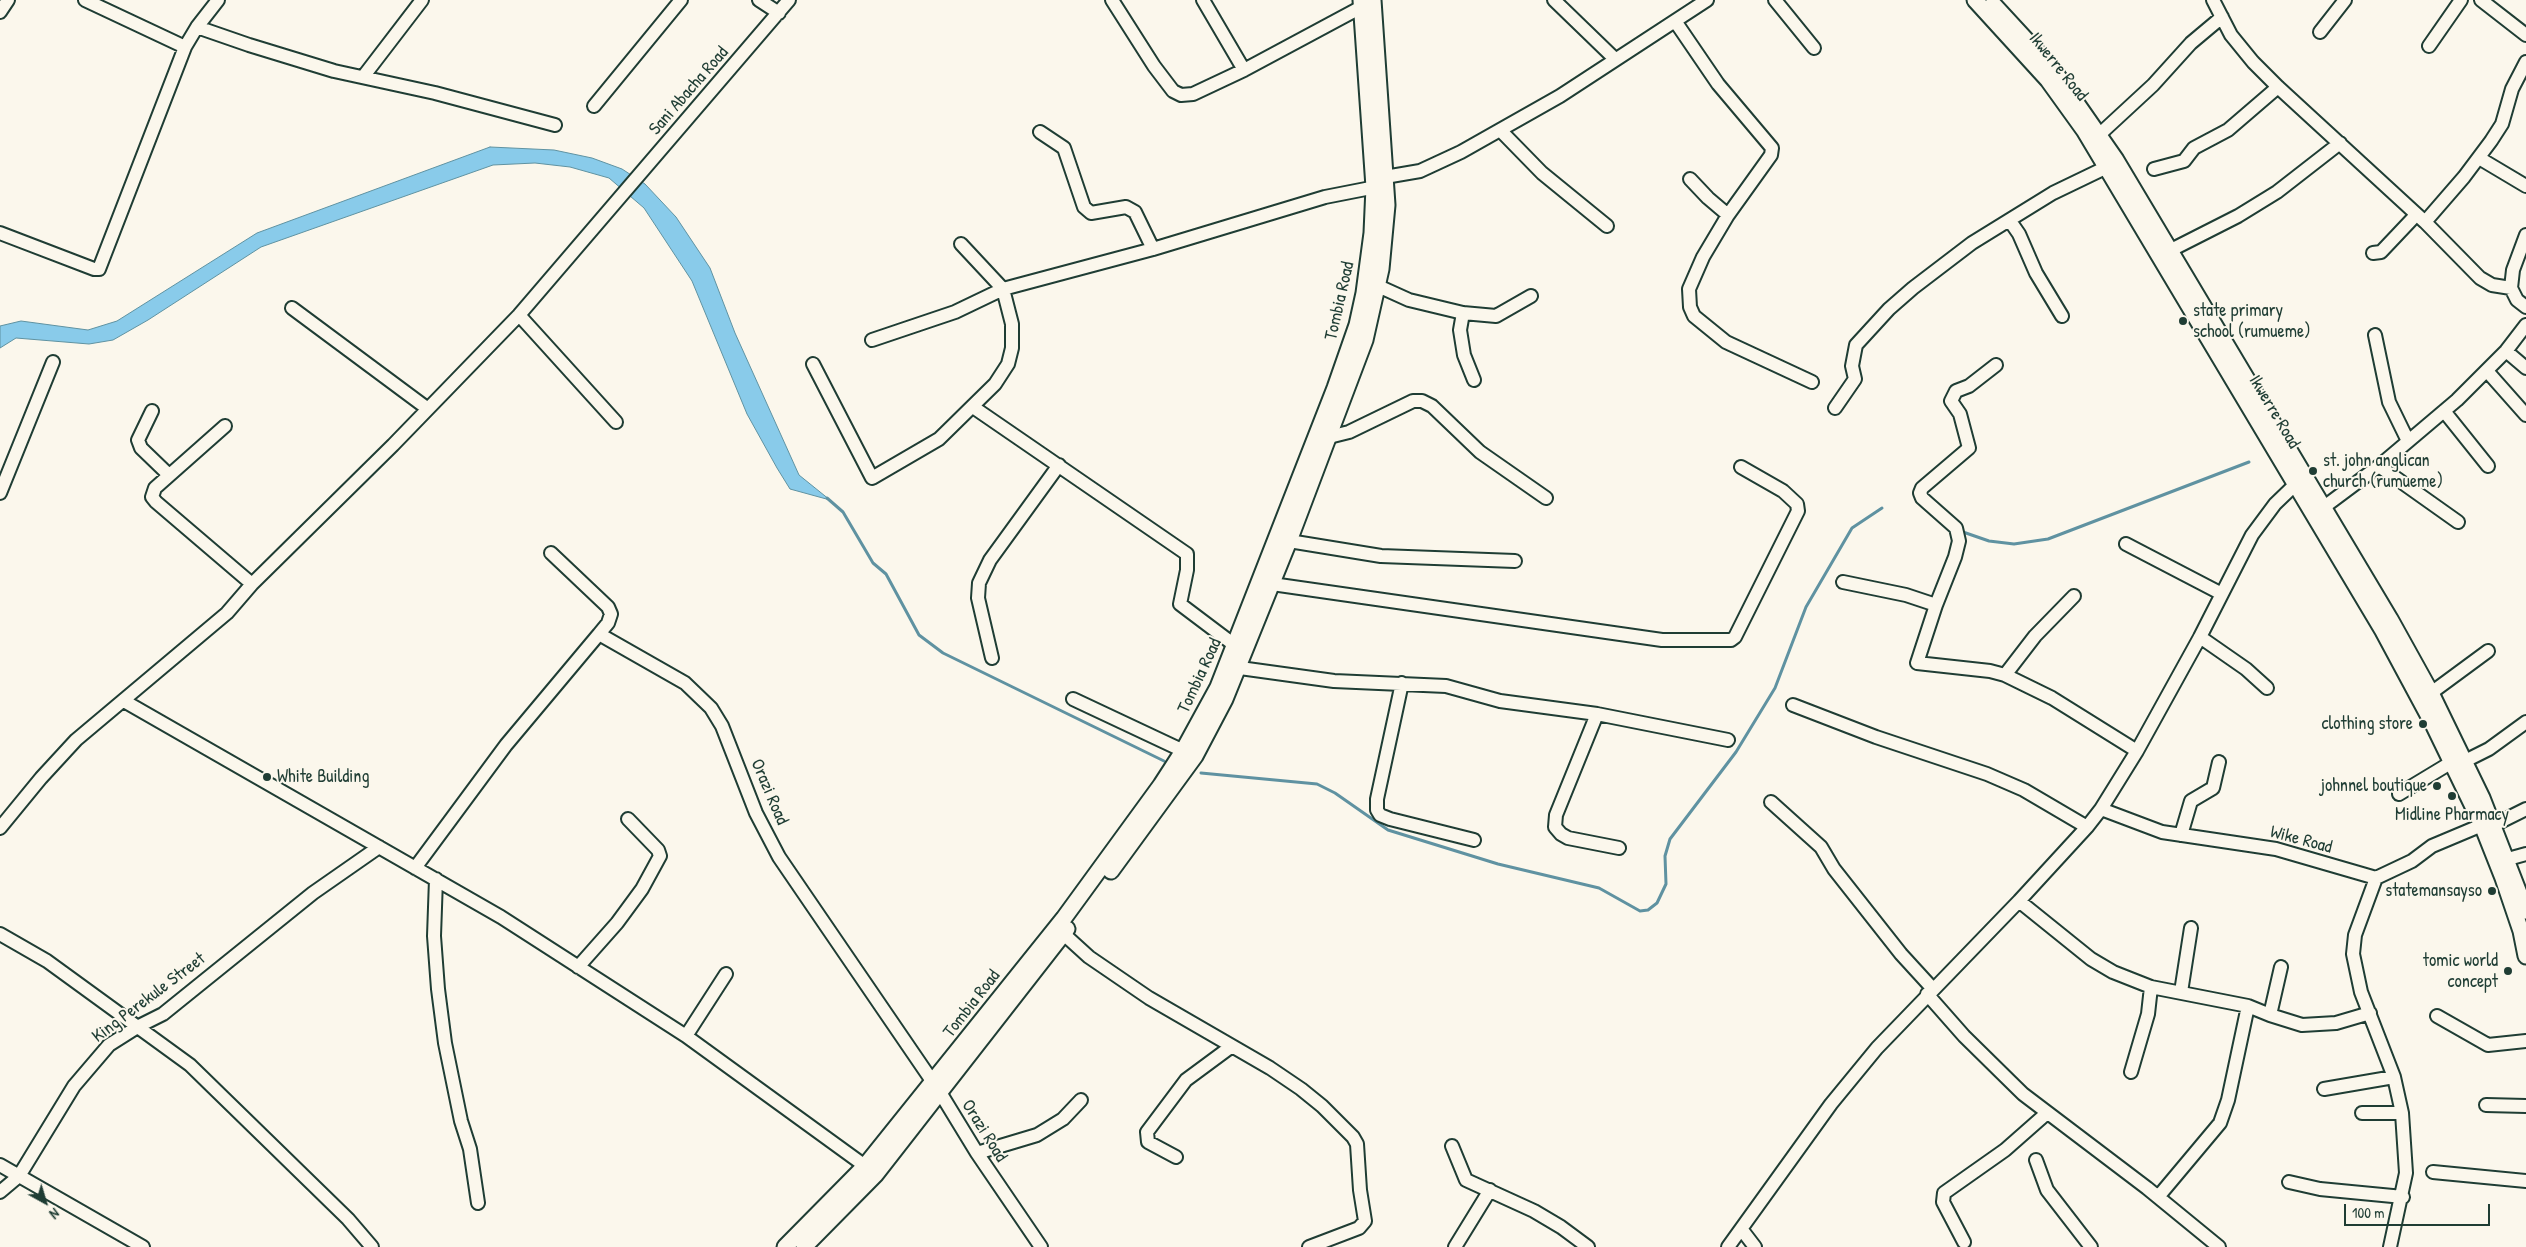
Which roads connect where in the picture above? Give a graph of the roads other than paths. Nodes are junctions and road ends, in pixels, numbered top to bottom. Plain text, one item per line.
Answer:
1 (8, 0) edge
2 (85, 0) edge
3 (218, 0) edge
4 (422, 0) edge
5 (681, 0) edge
6 (759, 0) edge
7 (789, 0) edge
8 (1112, 0) edge
9 (1202, 0) edge
10 (1554, 0) edge
11 (1775, 0) edge
12 (1975, 0) edge
13 (1989, 0) edge
14 (2213, 0) edge
15 (2345, 0) edge
16 (2461, 0) edge
17 (2481, 0) edge
18 (1367, 2) edge
19 (1700, 2) edge
20 (0, 12) edge
21 (779, 13) junction
22 (2222, 17) junction
23 (1675, 21) junction
24 (197, 26) junction
25 (2320, 32) dead end
26 (2526, 35) edge
27 (2429, 46) dead end
28 (184, 47) junction
29 (1814, 48) dead end
30 (1615, 59) junction
31 (2526, 62) edge
32 (1244, 70) junction
33 (363, 77) junction
34 (2278, 87) junction
35 (594, 106) dead end
36 (555, 125) dead end
37 (1500, 130) junction
38 (1040, 132) dead end
39 (2100, 134) junction
40 (2340, 143) junction
41 (2479, 158) junction
42 (2106, 167) junction
43 (2154, 169) dead end
44 (1690, 178) dead end
45 (1382, 183) junction
46 (2526, 186) edge
47 (1728, 215) junction
48 (2420, 218) junction
49 (2010, 221) junction
50 (1607, 226) dead end
51 (0, 233) edge
52 (2526, 235) edge
53 (961, 244) dead end
54 (1153, 249) junction
55 (2169, 251) junction
56 (2374, 253) dead end
57 (1378, 286) junction
58 (2511, 288) junction
59 (1003, 289) junction
60 (1531, 296) dead end
61 (2526, 307) edge
62 (292, 308) dead end
63 (1463, 312) junction
64 (519, 315) junction
65 (2062, 316) dead end
66 (2526, 325) edge
67 (2375, 335) dead end
68 (872, 340) dead end
69 (2506, 350) junction
70 (53, 362) dead end
71 (813, 364) dead end
72 (1996, 365) dead end
73 (2526, 368) edge
74 (2487, 371) junction
75 (1474, 380) dead end
76 (1812, 382) dead end
77 (973, 407) junction
78 (428, 408) junction
79 (1835, 408) dead end
80 (2444, 411) junction
81 (152, 412) dead end
82 (2526, 415) edge
83 (616, 422) dead end
84 (225, 426) dead end
85 (1329, 437) junction
86 (2408, 440) junction
87 (1059, 464) junction
88 (1741, 466) dead end
89 (2379, 466) junction
90 (2488, 466) dead end
91 (169, 475) junction
92 (2300, 480) junction
93 (0, 493) edge
94 (1546, 498) dead end
95 (2318, 511) junction
96 (2458, 522) dead end
97 (1290, 541) junction
98 (2126, 544) dead end
99 (552, 553) dead end
100 (1515, 561) dead end
101 (1843, 582) dead end
102 (252, 584) junction
103 (1272, 584) junction
104 (2222, 594) junction
105 (2074, 596) dead end
106 (1936, 605) junction
107 (599, 634) junction
108 (2200, 637) junction
109 (1240, 650) junction
110 (2488, 651) dead end
111 (992, 658) dead end
112 (1240, 668) junction
113 (2005, 675) junction
114 (1402, 683) junction
115 (2267, 688) dead end
116 (2431, 693) junction
117 (1073, 698) dead end
118 (124, 701) junction
119 (1793, 705) dead end
120 (1596, 714) junction
121 (2526, 722) edge
122 (1728, 740) dead end
123 (2137, 751) junction
124 (1189, 753) junction
125 (2219, 762) dead end
126 (2458, 762) junction
127 (2399, 794) dead end
128 (1771, 802) dead end
129 (2101, 809) junction
130 (2526, 809) edge
131 (628, 819) dead end
132 (2488, 825) junction
133 (0, 828) edge
134 (2087, 828) junction
135 (2181, 835) junction
136 (1474, 840) dead end
137 (379, 847) junction
138 (1620, 848) dead end
139 (2526, 854) edge
140 (2508, 859) junction
141 (415, 868) junction
142 (2376, 878) junction
143 (436, 879) junction
144 (2019, 902) junction
145 (2526, 911) edge
146 (2191, 928) dead end
147 (1060, 931) junction
148 (0, 934) edge
149 (2523, 934) edge
150 (2526, 956) edge
151 (578, 967) junction
152 (2281, 967) dead end
153 (726, 974) dead end
154 (2151, 987) junction
155 (1930, 992) junction
156 (2181, 992) junction
157 (2248, 1006) junction
158 (2370, 1013) junction
159 (2270, 1016) junction
160 (2437, 1016) dead end
161 (139, 1026) junction
162 (686, 1036) junction
163 (2526, 1041) edge
164 (1232, 1046) junction
165 (2131, 1072) dead end
166 (2394, 1077) junction
167 (937, 1089) junction
168 (2324, 1089) dead end
169 (1081, 1100) dead end
170 (2486, 1105) dead end
171 (2526, 1106) edge
172 (2047, 1113) junction
173 (2362, 1113) dead end
174 (2402, 1113) junction
175 (1452, 1146) dead end
176 (977, 1153) junction
177 (1176, 1157) dead end
178 (2036, 1160) dead end
179 (0, 1165) edge
180 (870, 1170) junction
181 (2433, 1172) dead end
182 (19, 1176) junction
183 (2526, 1181) edge
184 (2289, 1182) dead end
185 (1490, 1190) junction
186 (0, 1192) edge
187 (2158, 1197) junction
188 (2402, 1197) junction
189 (478, 1203) dead end
190 (1742, 1230) junction
191 (1964, 1242) dead end
192 (143, 1247) edge
193 (372, 1247) edge
194 (785, 1247) edge
195 (804, 1247) edge
196 (1041, 1247) edge
197 (1309, 1247) edge
198 (1455, 1247) edge
199 (1588, 1247) edge
200 (1728, 1247) edge
201 (1755, 1247) edge
202 (2091, 1247) edge
203 (2218, 1247) edge
204 (2390, 1247) edge

1 - 20 street
2 - 28 street
3 - 24 street
4 - 33 street
5 - 35 street
6 - 21 street
7 - 21 street, Sani Abacha Road
8 - 32 street
9 - 32 street
10 - 30 street
11 - 29 street
12 - 42 main road, Ikwerre Road
13 - 39 main road, Ikwerre Road
14 - 22 street
15 - 25 street
16 - 27 street
17 - 26 street
18 - 32 street
18 - 45 main road, Tombia Road
19 - 23 street
21 - 64 street, Sani Abacha Road
22 - 34 street
22 - 39 street
23 - 30 street
23 - 47 street
24 - 28 street
24 - 33 street
28 - 51 street
30 - 37 street
31 - 41 street
33 - 36 street
34 - 40 street
34 - 43 street
37 - 45 street
37 - 50 street
38 - 54 street
39 - 55 main road, Ikwerre Road
40 - 48 street
40 - 55 street
41 - 46 street
41 - 48 street
42 - 49 street
42 - 92 main road, Ikwerre Road
44 - 47 street
45 - 54 street
45 - 57 main road, Tombia Road
45 - 109 main road, Tombia Road
47 - 76 street
48 - 56 street
48 - 58 street
49 - 65 street
49 - 79 street
52 - 58 street
53 - 59 street
54 - 59 street
55 - 92 main road, Ikwerre Road
57 - 63 street
57 - 85 main road, Tombia Road
58 - 61 street
59 - 68 street
59 - 77 street
60 - 63 street
62 - 78 street
63 - 75 street
64 - 78 street, Sani Abacha Road
64 - 83 street
66 - 69 street
67 - 86 street
69 - 73 street
69 - 74 street
70 - 93 street
71 - 77 street
72 - 106 street
74 - 80 street
74 - 82 street
77 - 87 street
78 - 102 street, Sani Abacha Road
80 - 86 street
80 - 90 street
81 - 91 street
84 - 91 street
85 - 94 street
85 - 97 main road, Tombia Road
86 - 89 street
87 - 109 street
87 - 111 street
88 - 103 street
89 - 95 street
89 - 96 street
91 - 102 street
92 - 95 main road, Ikwerre Road
92 - 104 street
95 - 116 main road, Ikwerre Road
95 - 126 main road, Ikwerre Road
97 - 100 street
97 - 103 main road, Tombia Road
98 - 104 street
99 - 107 street
101 - 106 street
102 - 118 street, Sani Abacha Road
103 - 109 main road, Tombia Road
104 - 108 street
105 - 113 street
106 - 113 street
107 - 141 street
107 - 167 street, Orazi Road
108 - 115 street
108 - 123 street
109 - 112 main road, Tombia Road
109 - 124 main road, Tombia Road
110 - 116 street
112 - 114 street
112 - 124 main road, Tombia Road
113 - 123 street
114 - 120 street
114 - 136 street
116 - 126 main road, Ikwerre Road
117 - 124 street
118 - 133 street, Sani Abacha Road
118 - 137 street
119 - 134 street
120 - 122 street
120 - 138 street
121 - 126 street
123 - 129 street
124 - 147 main road, Tombia Road
125 - 135 street
126 - 127 street
126 - 132 main road, Ikwerre Road
128 - 155 street
129 - 134 street
129 - 135 street, Wike Road
130 - 132 street
131 - 151 street
132 - 140 main road, Ikwerre Road
132 - 142 street
132 - 149 main road, Ikwerre Road
134 - 144 street
135 - 142 street, Wike Road
137 - 141 street
137 - 161 street, King Perekule Street
139 - 140 street
140 - 145 main road, Ikwerre Road
141 - 143 street
142 - 158 street
143 - 151 street
143 - 189 street
144 - 154 street
144 - 155 street
146 - 156 street
147 - 164 street
147 - 167 main road, Tombia Road
148 - 161 street
149 - 150 main road, Ikwerre Road
151 - 162 street
152 - 159 street
153 - 162 street
154 - 156 street
154 - 165 street
155 - 172 street
155 - 190 street
156 - 157 street
157 - 159 street
157 - 187 street
158 - 159 street
158 - 166 street
160 - 163 street
161 - 182 street, King Perekule Street
161 - 193 street
162 - 180 street
164 - 177 street
164 - 197 street
166 - 168 street
166 - 174 street
167 - 176 street, Orazi Road
167 - 180 main road, Tombia Road
169 - 176 street
170 - 171 street
172 - 187 street
172 - 191 street
173 - 174 street
174 - 188 street
175 - 185 street
176 - 196 street, Orazi Road
178 - 202 street
179 - 182 street
180 - 194 main road, Tombia Road
180 - 195 main road, Tombia Road
181 - 183 street
182 - 186 street, King Perekule Street
182 - 192 street
184 - 188 street
185 - 198 street
185 - 199 street
187 - 203 street
188 - 204 street
190 - 200 street
190 - 201 street

